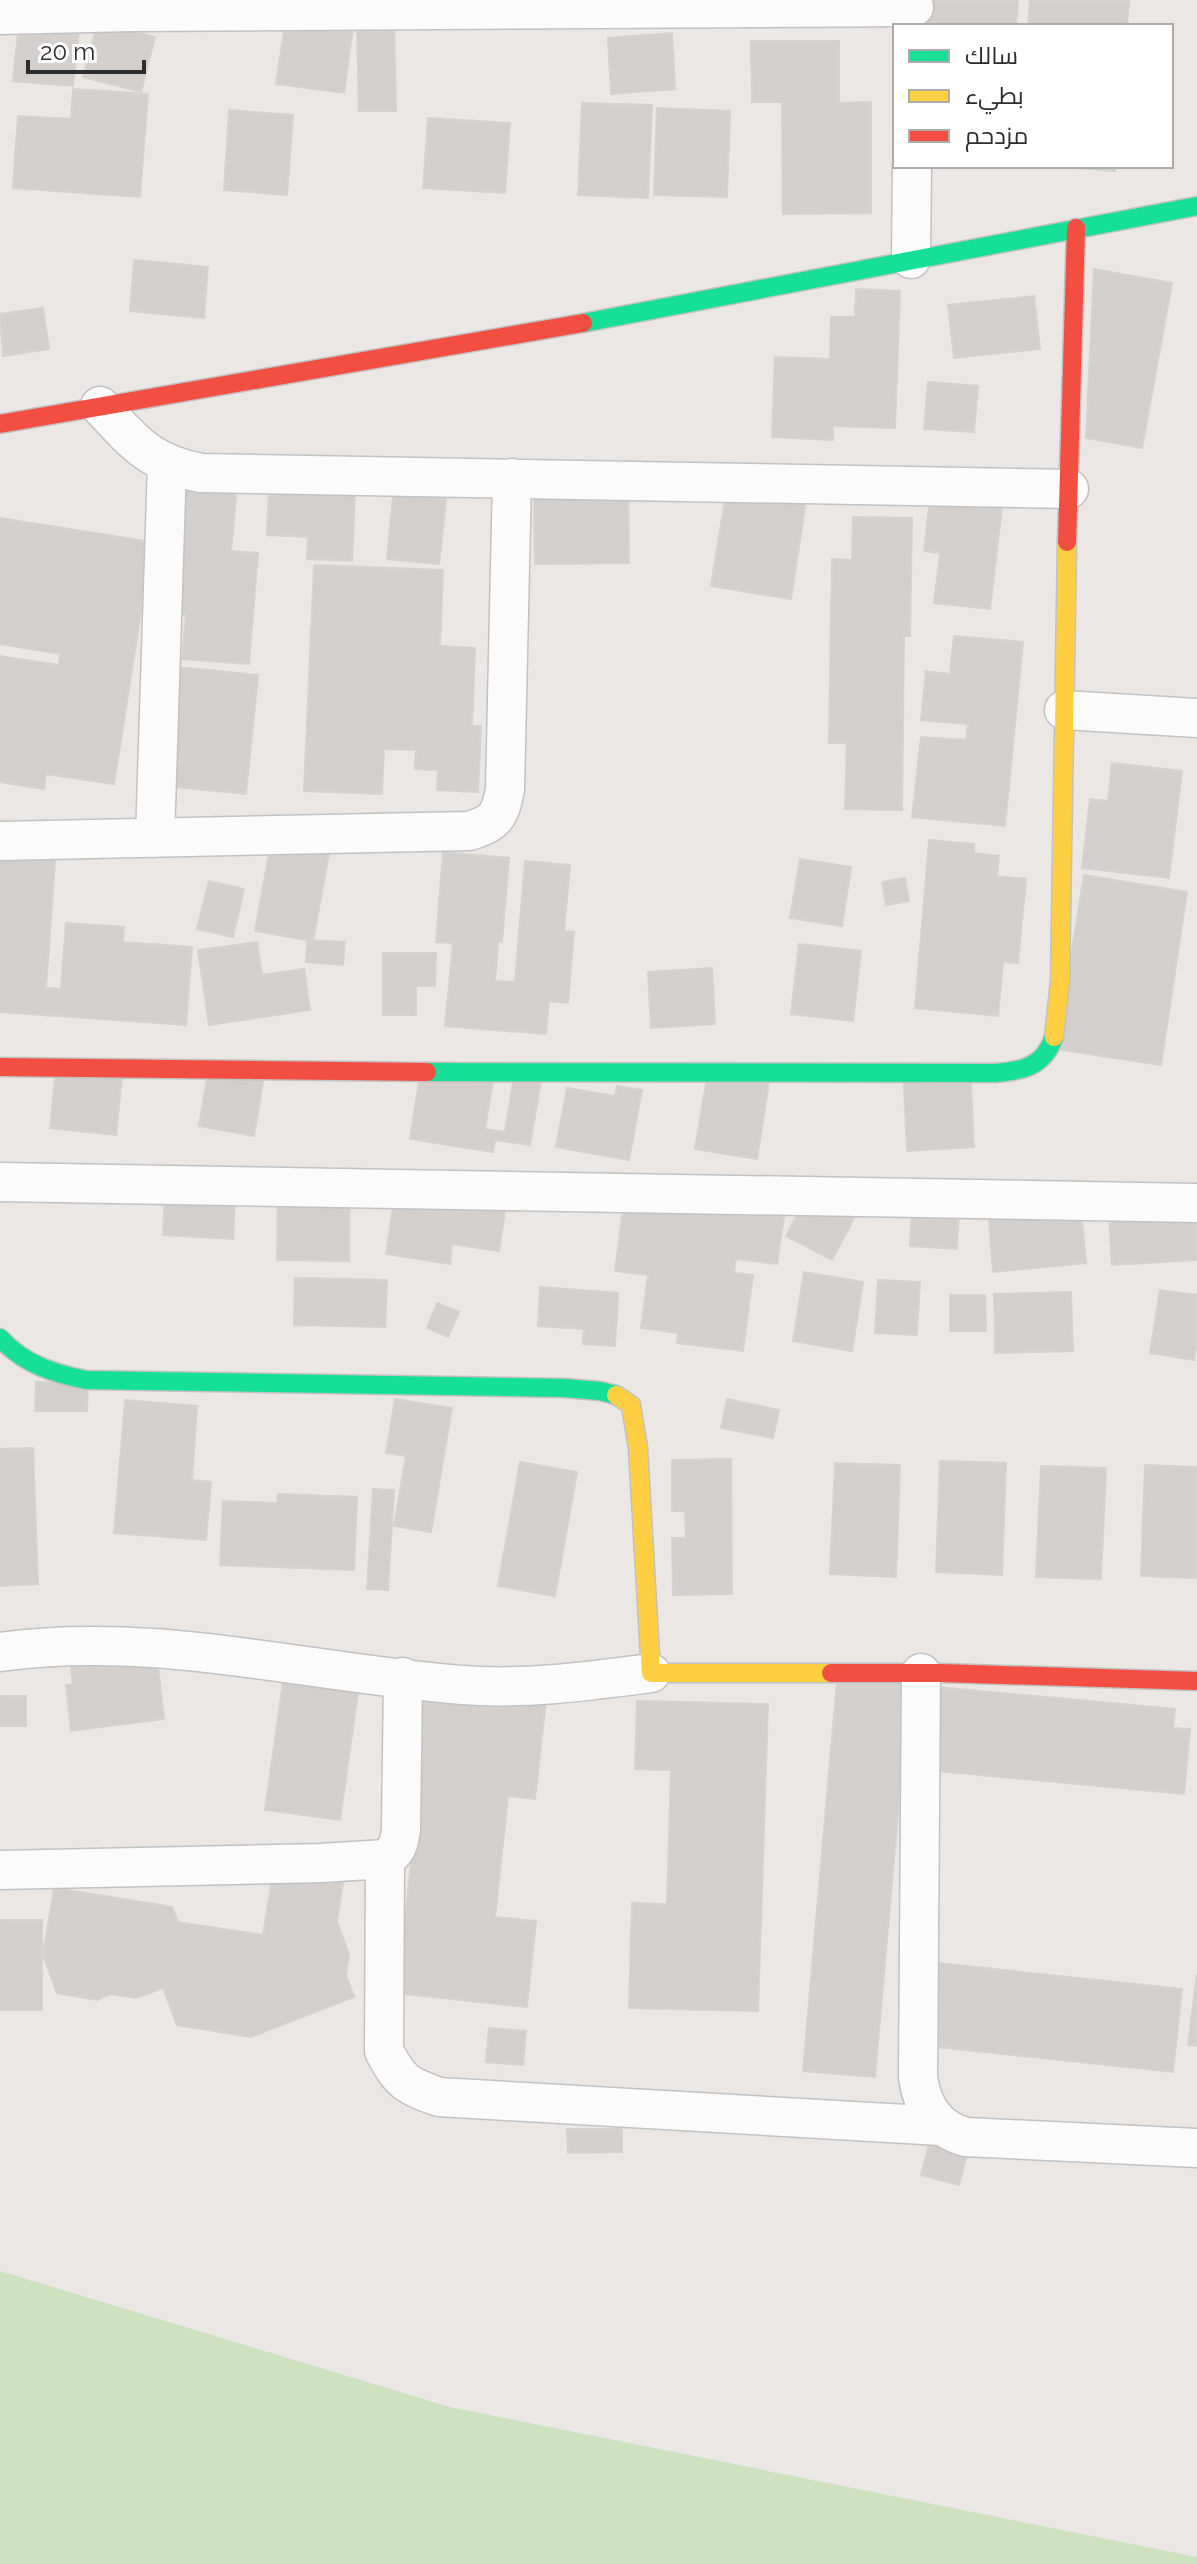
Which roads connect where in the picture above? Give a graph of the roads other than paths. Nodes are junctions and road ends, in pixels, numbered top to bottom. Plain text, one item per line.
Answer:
1 (685, 5) edge
2 (6, 10) edge
3 (914, 11) edge
4 (912, 168) edge
5 (1197, 206) edge
6 (1076, 228) junction
7 (911, 259) junction
8 (100, 406) junction
9 (0, 424) edge
10 (167, 464) junction
11 (512, 478) junction
12 (1069, 489) junction
13 (1064, 710) junction
14 (1197, 718) edge
15 (155, 838) junction
16 (0, 841) edge
17 (0, 1067) edge
18 (0, 1182) edge
19 (1197, 1203) edge
20 (0, 1338) edge
21 (0, 1652) edge
22 (651, 1673) junction
23 (921, 1673) junction
24 (403, 1677) junction
25 (1197, 1681) edge
26 (385, 1859) junction
27 (0, 1870) edge
28 (941, 2126) junction
29 (1197, 2148) edge

1 - 2 street
1 - 3 street
4 - 7 street
5 - 6 street
6 - 7 street
6 - 12 street
7 - 8 street
8 - 9 street
8 - 10 street
10 - 11 street
10 - 15 street
11 - 12 street
11 - 15 street
12 - 13 street
13 - 14 street
13 - 17 street
15 - 16 street
18 - 19 street
20 - 22 street
21 - 24 street
22 - 23 street
22 - 24 street
23 - 25 street
23 - 28 street
24 - 26 street
26 - 27 street
26 - 28 street
28 - 29 street

